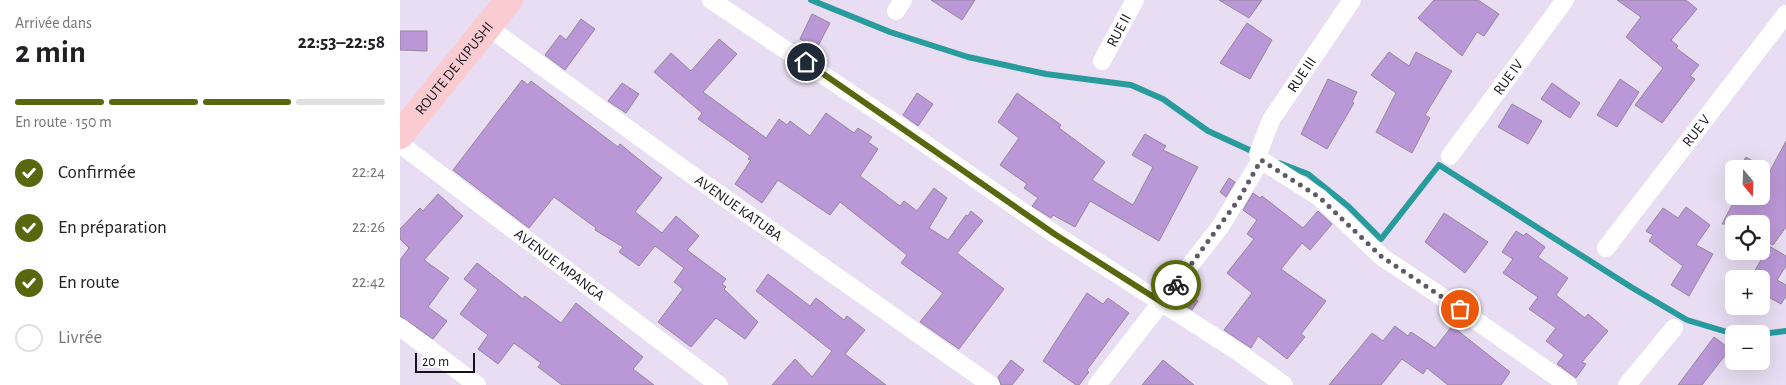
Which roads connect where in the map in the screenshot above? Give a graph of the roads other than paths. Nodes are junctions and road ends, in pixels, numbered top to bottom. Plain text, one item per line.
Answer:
1 (508, 0) edge
2 (711, 0) edge
3 (1135, 0) edge
4 (1352, 0) edge
5 (1565, 0) edge
6 (1786, 14) edge
7 (488, 26) junction
8 (1102, 61) dead end
9 (400, 135) edge
10 (400, 144) edge
11 (1450, 156) dead end
12 (1259, 157) junction
13 (1606, 248) dead end
14 (1163, 303) junction
15 (400, 327) edge
16 (1674, 328) dead end
17 (477, 385) edge
18 (719, 385) edge
19 (991, 385) edge
20 (1097, 385) edge
21 (1284, 385) edge
22 (1568, 385) edge
23 (1627, 385) edge

1 - 7 highway, ROUTE DE KIPUSHI
2 - 14 street
3 - 8 street, RUE II
4 - 12 street, RUE III
5 - 11 street, RUE IV
6 - 13 street, RUE V
7 - 9 highway, ROUTE DE KIPUSHI
7 - 19 street, AVENUE KATUBA
10 - 18 street, AVENUE MPANGA
12 - 14 street, RUE III
12 - 22 street
14 - 20 street, RUE III
14 - 21 street
15 - 17 street
16 - 23 street

